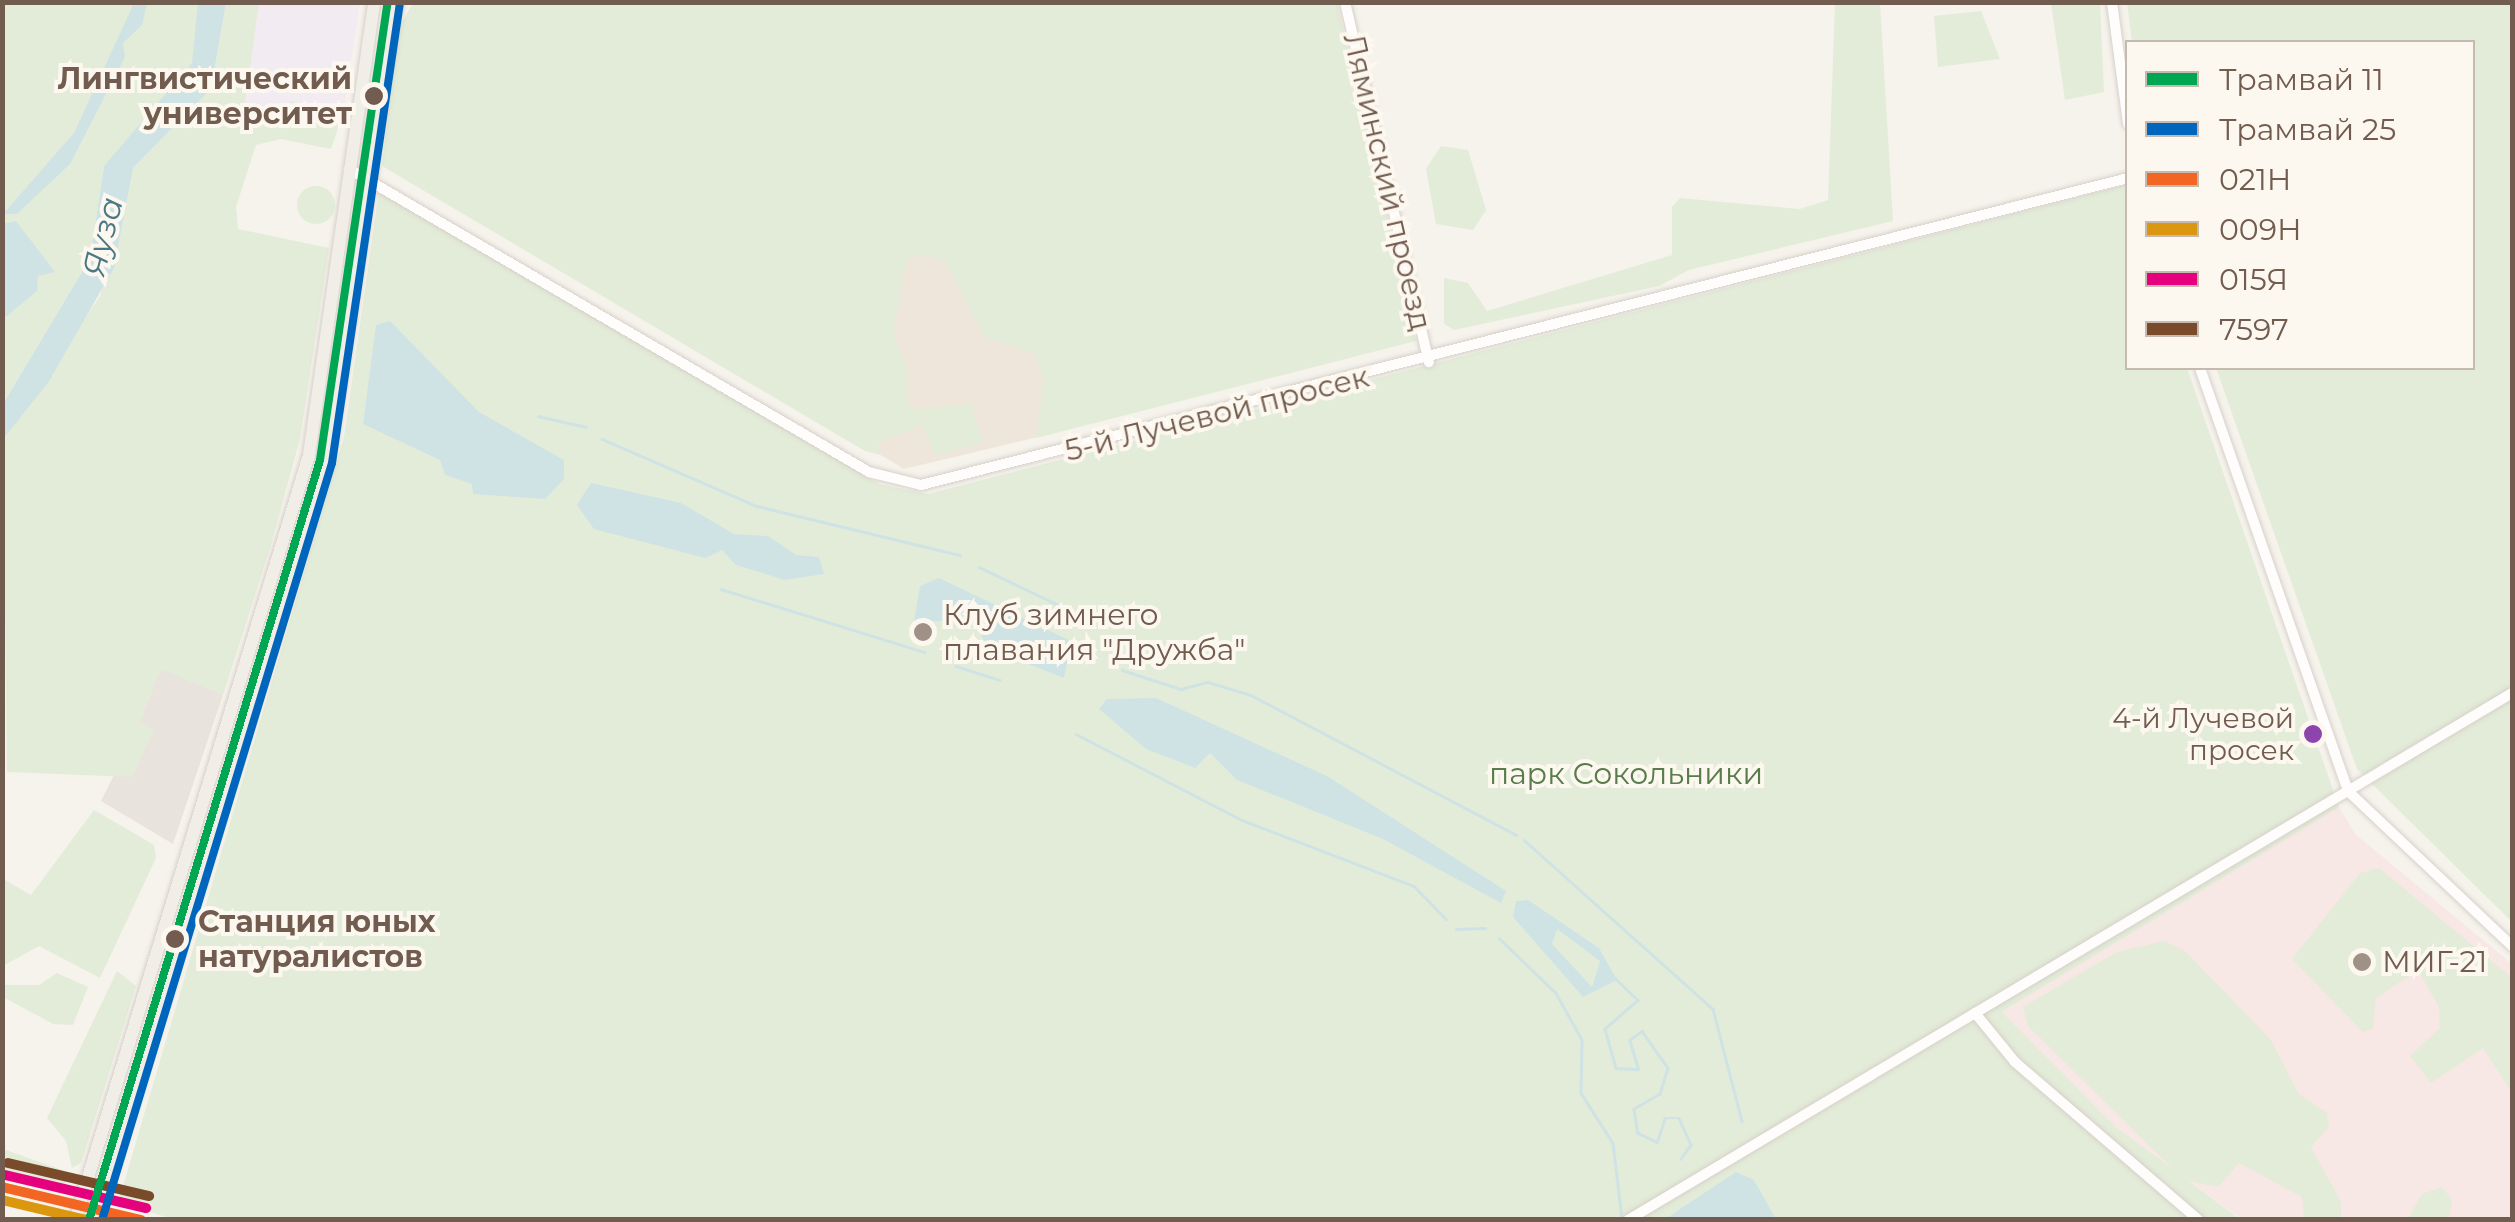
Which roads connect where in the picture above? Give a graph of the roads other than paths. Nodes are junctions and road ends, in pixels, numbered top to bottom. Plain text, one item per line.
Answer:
1 (374, 2) edge
2 (396, 2) edge
3 (1345, 2) edge
4 (2112, 2) edge
5 (2125, 101) edge
6 (349, 169) junction
7 (367, 176) junction
8 (2125, 179) edge
9 (1429, 362) junction
10 (2201, 370) edge
11 (2512, 693) edge
12 (2348, 791) junction
13 (199, 818) junction
14 (219, 823) junction
15 (2512, 946) edge
16 (152, 970) junction
17 (172, 976) junction
18 (1976, 1012) junction
19 (76, 1220) edge
20 (96, 1220) edge
21 (1628, 1220) edge
22 (2199, 1220) edge

1 - 6 main road
2 - 7 main road
3 - 9 street, Ляминский проезд
4 - 5 street
6 - 7 street, 5-й Лучевой просек
6 - 13 main road
7 - 9 street, 5-й Лучевой просек
7 - 14 main road
8 - 9 street, 5-й Лучевой просек
10 - 12 street
11 - 12 street
12 - 15 street
12 - 18 street
13 - 14 main road
13 - 16 main road
14 - 17 main road
16 - 17 main road
16 - 19 main road
17 - 20 main road
18 - 21 street
18 - 22 street

